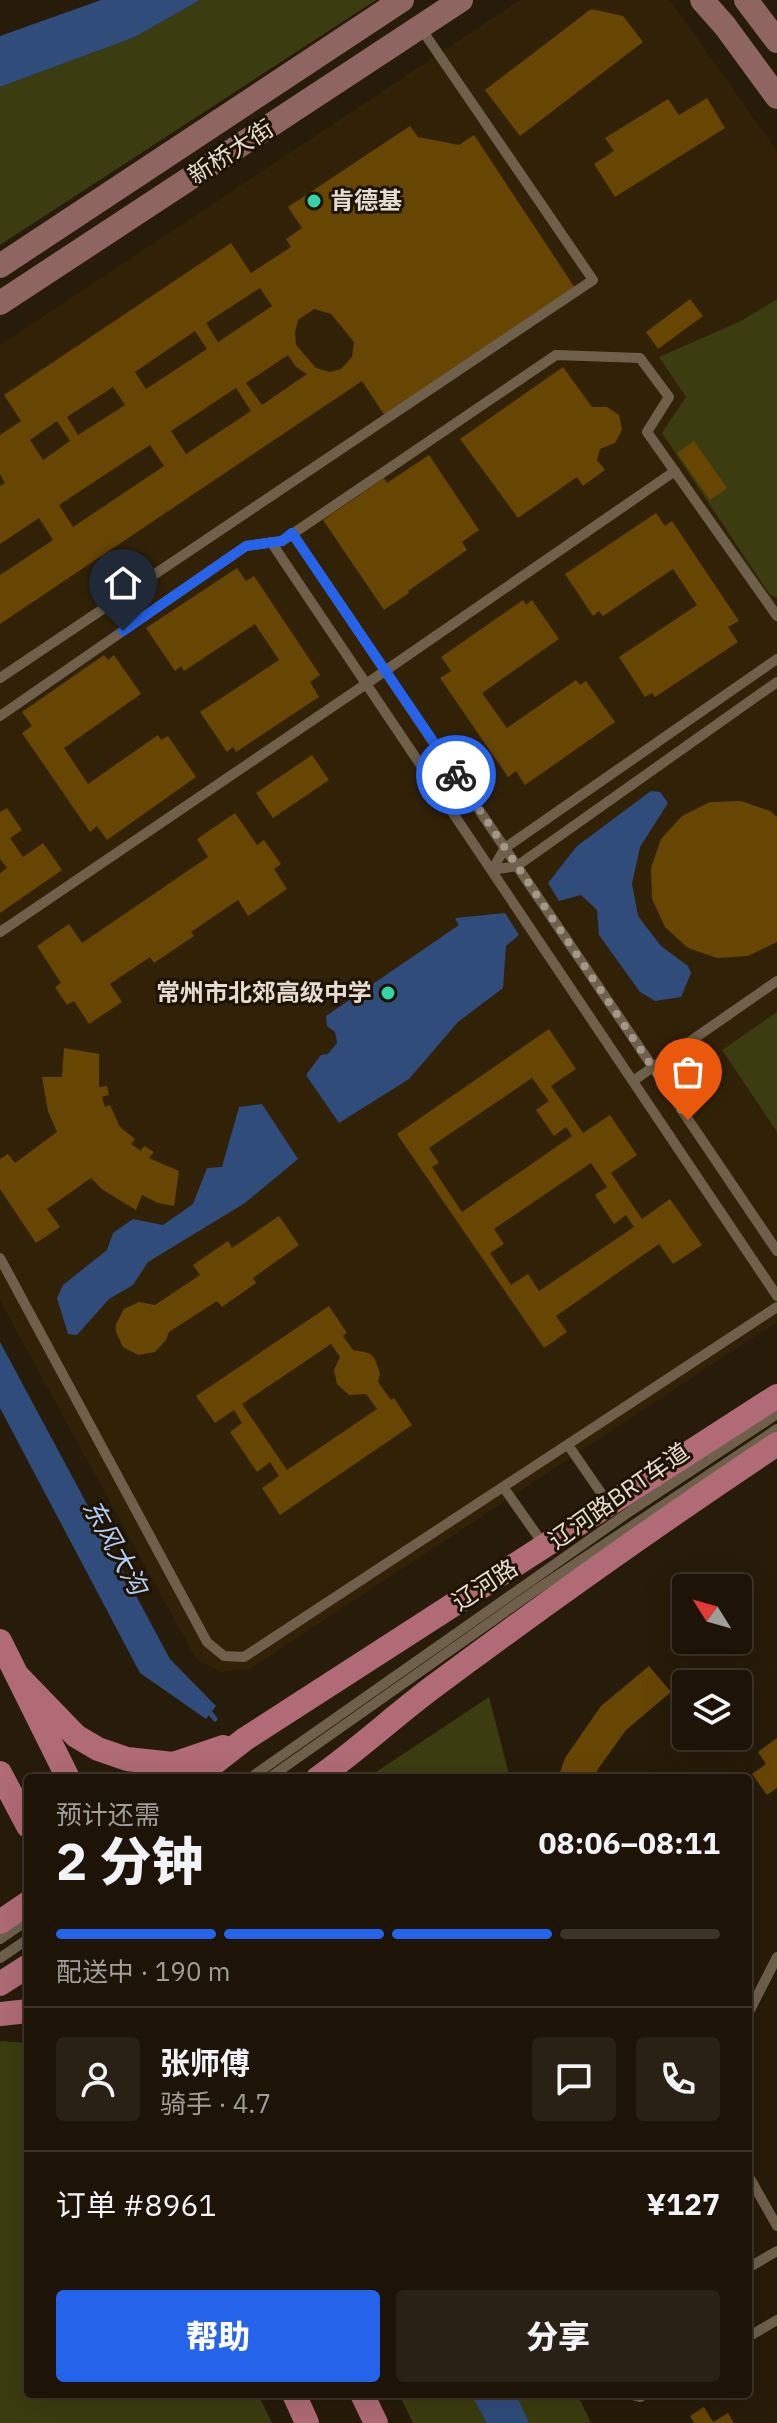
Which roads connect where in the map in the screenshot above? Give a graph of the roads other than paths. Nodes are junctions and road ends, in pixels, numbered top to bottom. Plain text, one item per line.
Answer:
1 (402, 0) edge
2 (461, 0) edge
3 (702, 0) edge
4 (746, 0) edge
5 (420, 27) junction
6 (777, 41) edge
7 (777, 97) edge
8 (0, 266) edge
9 (0, 303) edge
10 (675, 471) junction
11 (292, 533) junction
12 (271, 542) junction
13 (777, 616) edge
14 (777, 659) edge
15 (385, 671) junction
16 (0, 678) edge
17 (777, 682) edge
18 (366, 684) junction
19 (0, 716) edge
20 (505, 848) junction
21 (517, 866) junction
22 (492, 870) junction
23 (0, 932) edge
24 (777, 981) edge
25 (653, 1067) junction
26 (633, 1081) junction
27 (777, 1251) edge
28 (0, 1258) edge
29 (777, 1296) edge
30 (777, 1307) edge
31 (777, 1396) edge
32 (777, 1414) edge
33 (777, 1429) edge
34 (777, 1444) edge
35 (568, 1445) junction
36 (504, 1488) junction
37 (609, 1505) junction
38 (545, 1546) junction
39 (0, 1641) edge
40 (19, 1677) junction
41 (206, 1765) edge
42 (0, 1773) edge
43 (66, 1774) edge
44 (265, 1774) edge
45 (324, 1774) edge
46 (24, 1818) edge
47 (24, 1906) edge
48 (0, 1922) edge
49 (24, 1923) edge
50 (0, 1939) edge
51 (24, 1942) edge
52 (777, 1957) edge
53 (0, 1958) edge
54 (24, 1969) edge
55 (0, 1984) edge
56 (752, 2006) edge
57 (752, 2182) edge
58 (777, 2226) edge
59 (777, 2251) edge
60 (752, 2266) edge
61 (777, 2320) edge
62 (752, 2335) edge
63 (296, 2398) edge
64 (364, 2398) edge
65 (307, 2423) edge
66 (376, 2423) edge

1 - 8 street, 新桥大街
2 - 5 street, 新桥大街
3 - 7 street
4 - 6 street
5 - 9 street, 新桥大街
5 - 16 lane
10 - 11 lane
10 - 13 lane
10 - 15 lane
11 - 12 lane
11 - 15 lane
12 - 18 lane
12 - 19 lane
14 - 20 lane
15 - 18 lane
15 - 20 lane
17 - 21 lane
18 - 22 lane
18 - 23 lane
20 - 21 lane
20 - 22 lane
21 - 22 lane
21 - 25 lane
22 - 26 lane
24 - 25 lane
25 - 26 lane
25 - 27 lane
26 - 29 lane
28 - 36 lane
30 - 35 lane
31 - 37 main road, 辽河路
32 - 44 lane, 辽河路BRT车道
33 - 44 lane, 辽河路BRT车道
34 - 45 main road, 辽河路
35 - 36 lane
35 - 37 lane
36 - 38 lane
37 - 38 main road, 辽河路
38 - 41 main road, 辽河路
39 - 40 main road
40 - 41 main road, 辽河路
40 - 43 main road
42 - 46 main road
47 - 48 main road
49 - 50 lane
51 - 53 lane
52 - 56 lane
54 - 55 main road
57 - 58 lane
59 - 60 lane
61 - 62 lane
63 - 65 main road
64 - 66 main road

